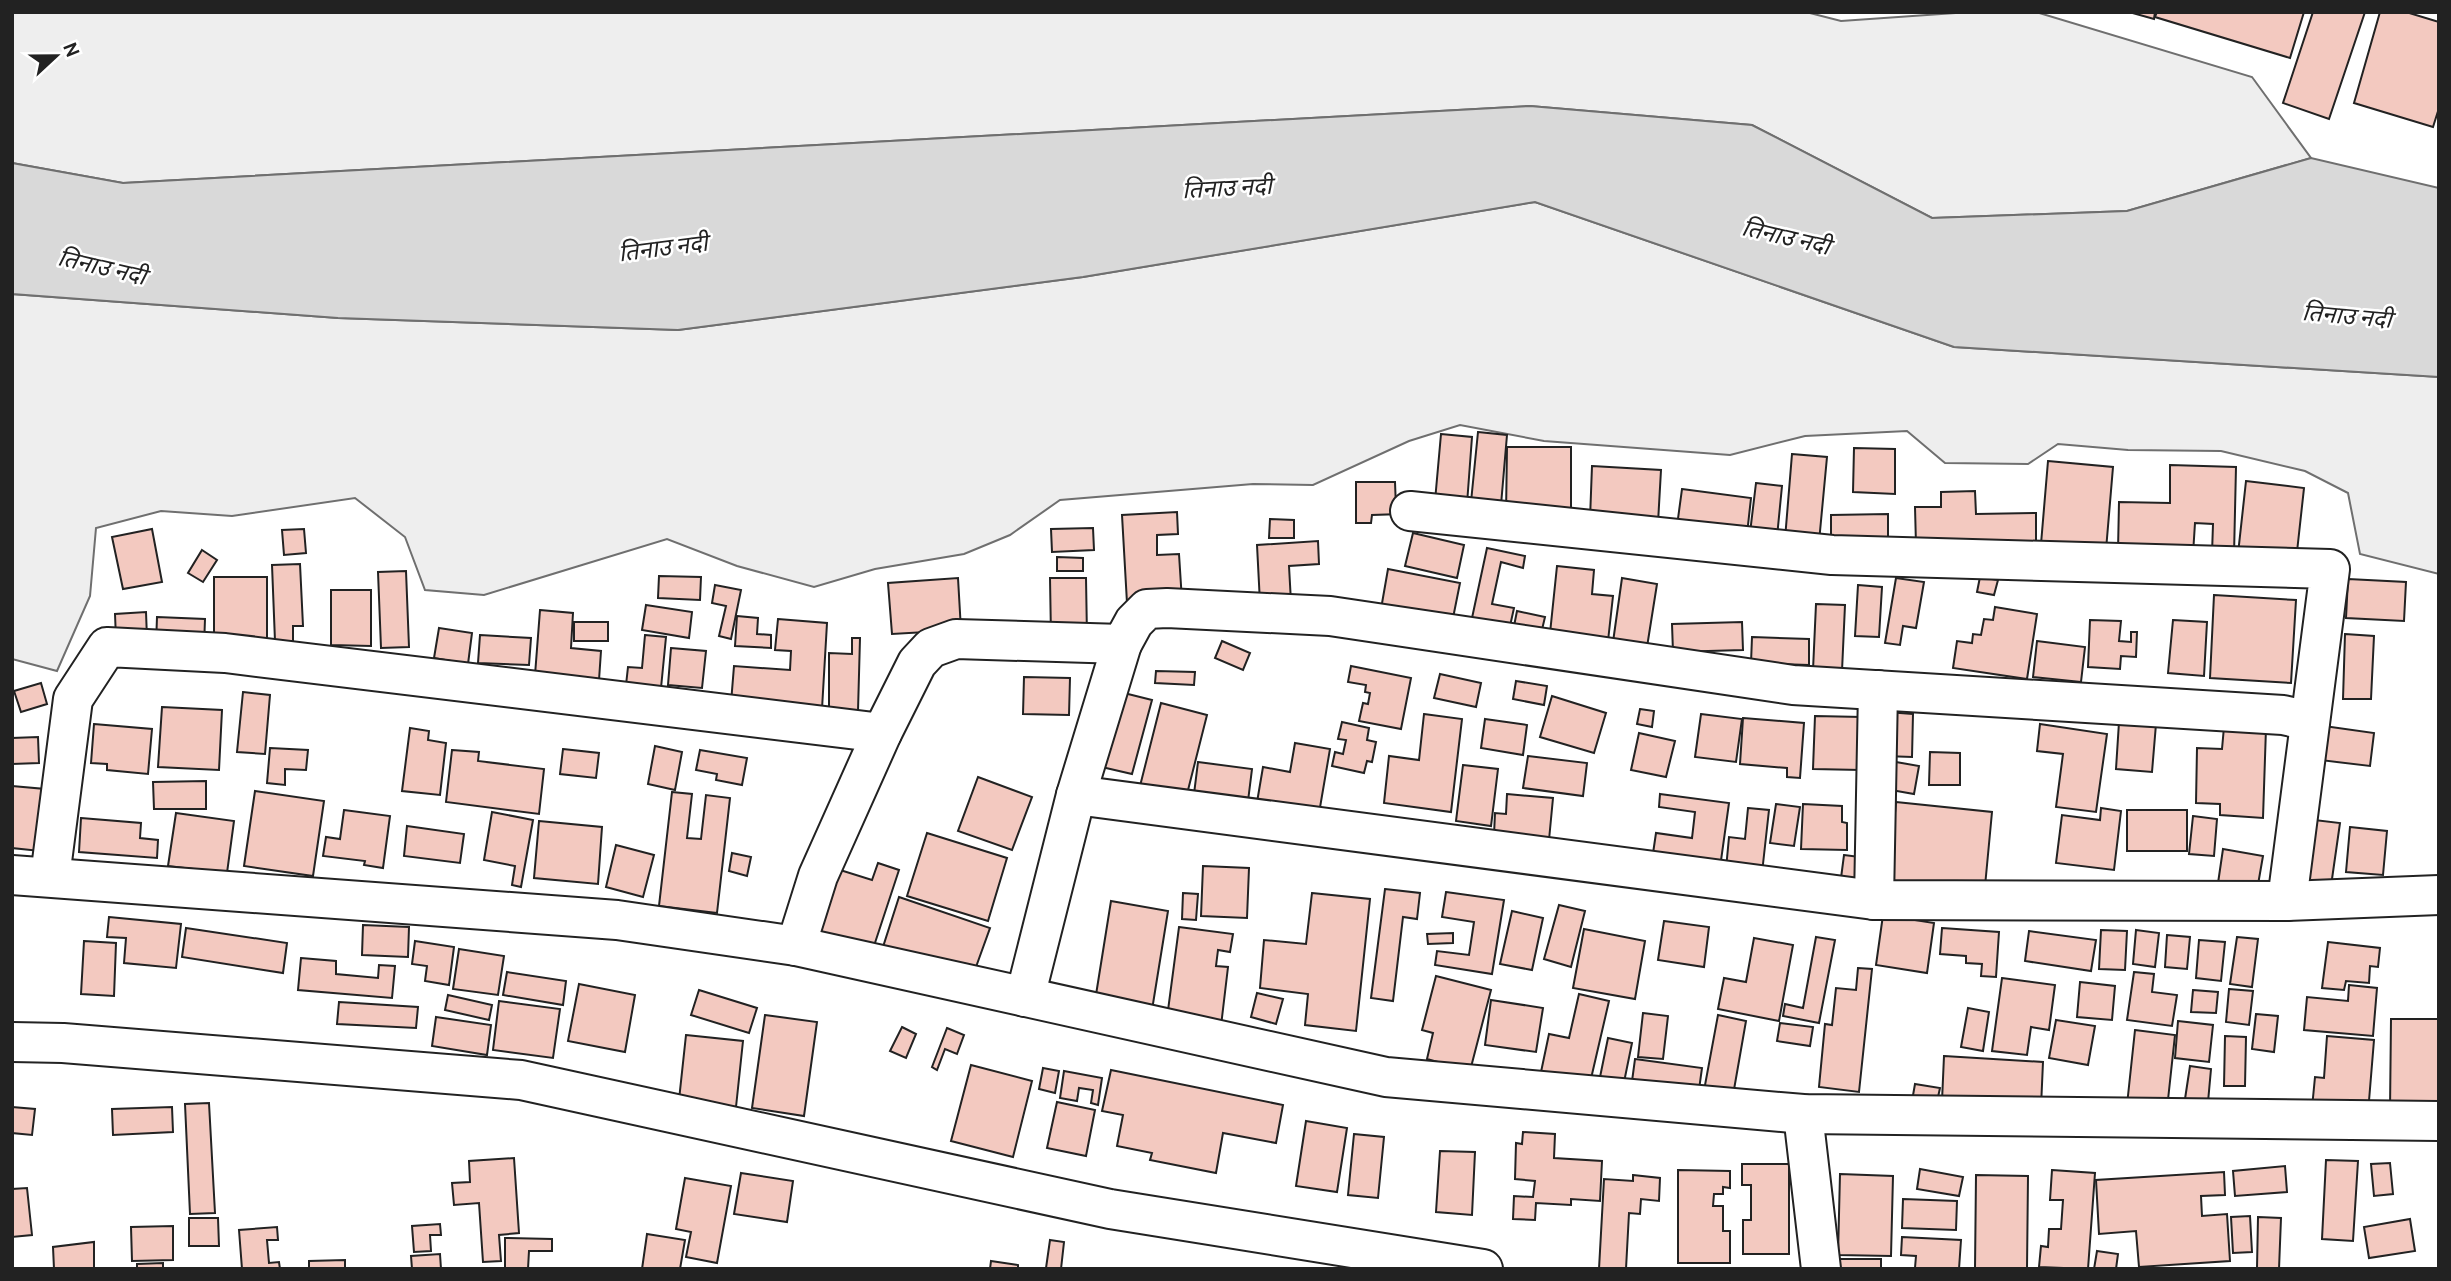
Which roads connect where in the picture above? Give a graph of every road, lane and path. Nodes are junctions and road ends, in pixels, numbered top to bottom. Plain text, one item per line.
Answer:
1 (1410, 511) dead end
2 (1122, 644) junction
3 (1878, 690) junction
4 (2310, 721) junction
5 (882, 733) junction
6 (1076, 795) junction
7 (12, 875) edge
8 (50, 877) junction
9 (2439, 895) edge
10 (1874, 900) junction
11 (2287, 901) junction
12 (796, 946) junction
13 (1025, 997) junction
14 (12, 1042) edge
15 (1803, 1114) junction
16 (2439, 1121) edge
17 (1483, 1269) edge
18 (1821, 1269) edge

1 - 4 street
2 - 3 street
2 - 5 street
2 - 6 street
3 - 4 street
3 - 10 street
4 - 11 street
5 - 8 street
5 - 12 street
6 - 10 street
6 - 13 street
7 - 8 street
8 - 12 street
9 - 11 street
10 - 11 street
12 - 13 street
13 - 15 street
14 - 17 street
15 - 16 street
15 - 18 street

